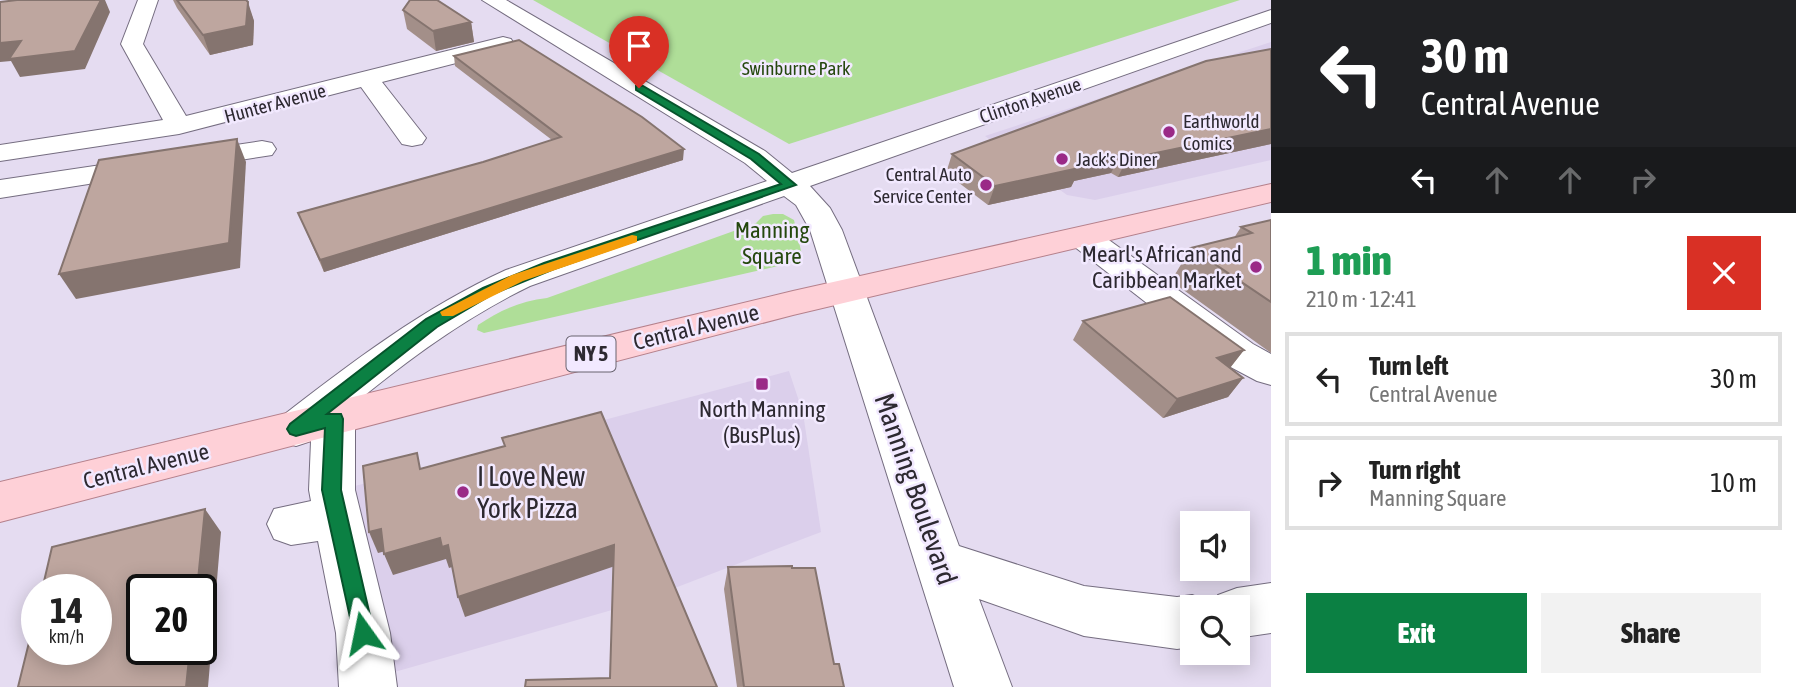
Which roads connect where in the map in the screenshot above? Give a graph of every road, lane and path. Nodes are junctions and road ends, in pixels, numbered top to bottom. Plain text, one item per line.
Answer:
1 (148, 0) edge
2 (492, 0) edge
3 (1271, 16) edge
4 (546, 33) junction
5 (367, 79) junction
6 (179, 127) junction
7 (412, 138) dead end
8 (262, 149) dead end
9 (0, 153) edge
10 (790, 185) junction
11 (0, 188) edge
12 (1271, 193) edge
13 (1083, 237) junction
14 (848, 291) junction
15 (1271, 371) edge
16 (315, 424) junction
17 (0, 502) edge
18 (941, 563) junction
19 (1271, 608) edge
20 (1250, 611) edge
21 (1180, 623) edge
22 (368, 687) edge
23 (983, 687) edge

1 - 6 street
2 - 4 street, Manning Boulevard
3 - 10 street, Clinton Avenue
4 - 5 street, Hunter Avenue
4 - 10 street, Manning Boulevard
5 - 6 street, Hunter Avenue
5 - 7 street
6 - 9 street, Hunter Avenue
8 - 11 street
10 - 14 street, Manning Boulevard
10 - 16 street
12 - 13 main road, Central Avenue / NY 5
13 - 14 main road, Central Avenue / NY 5
13 - 15 street
14 - 16 main road, Central Avenue / NY 5
14 - 18 street, Manning Boulevard
16 - 17 main road, Central Avenue / NY 5
16 - 22 street
18 - 21 street
18 - 23 street, Manning Boulevard
19 - 20 street

